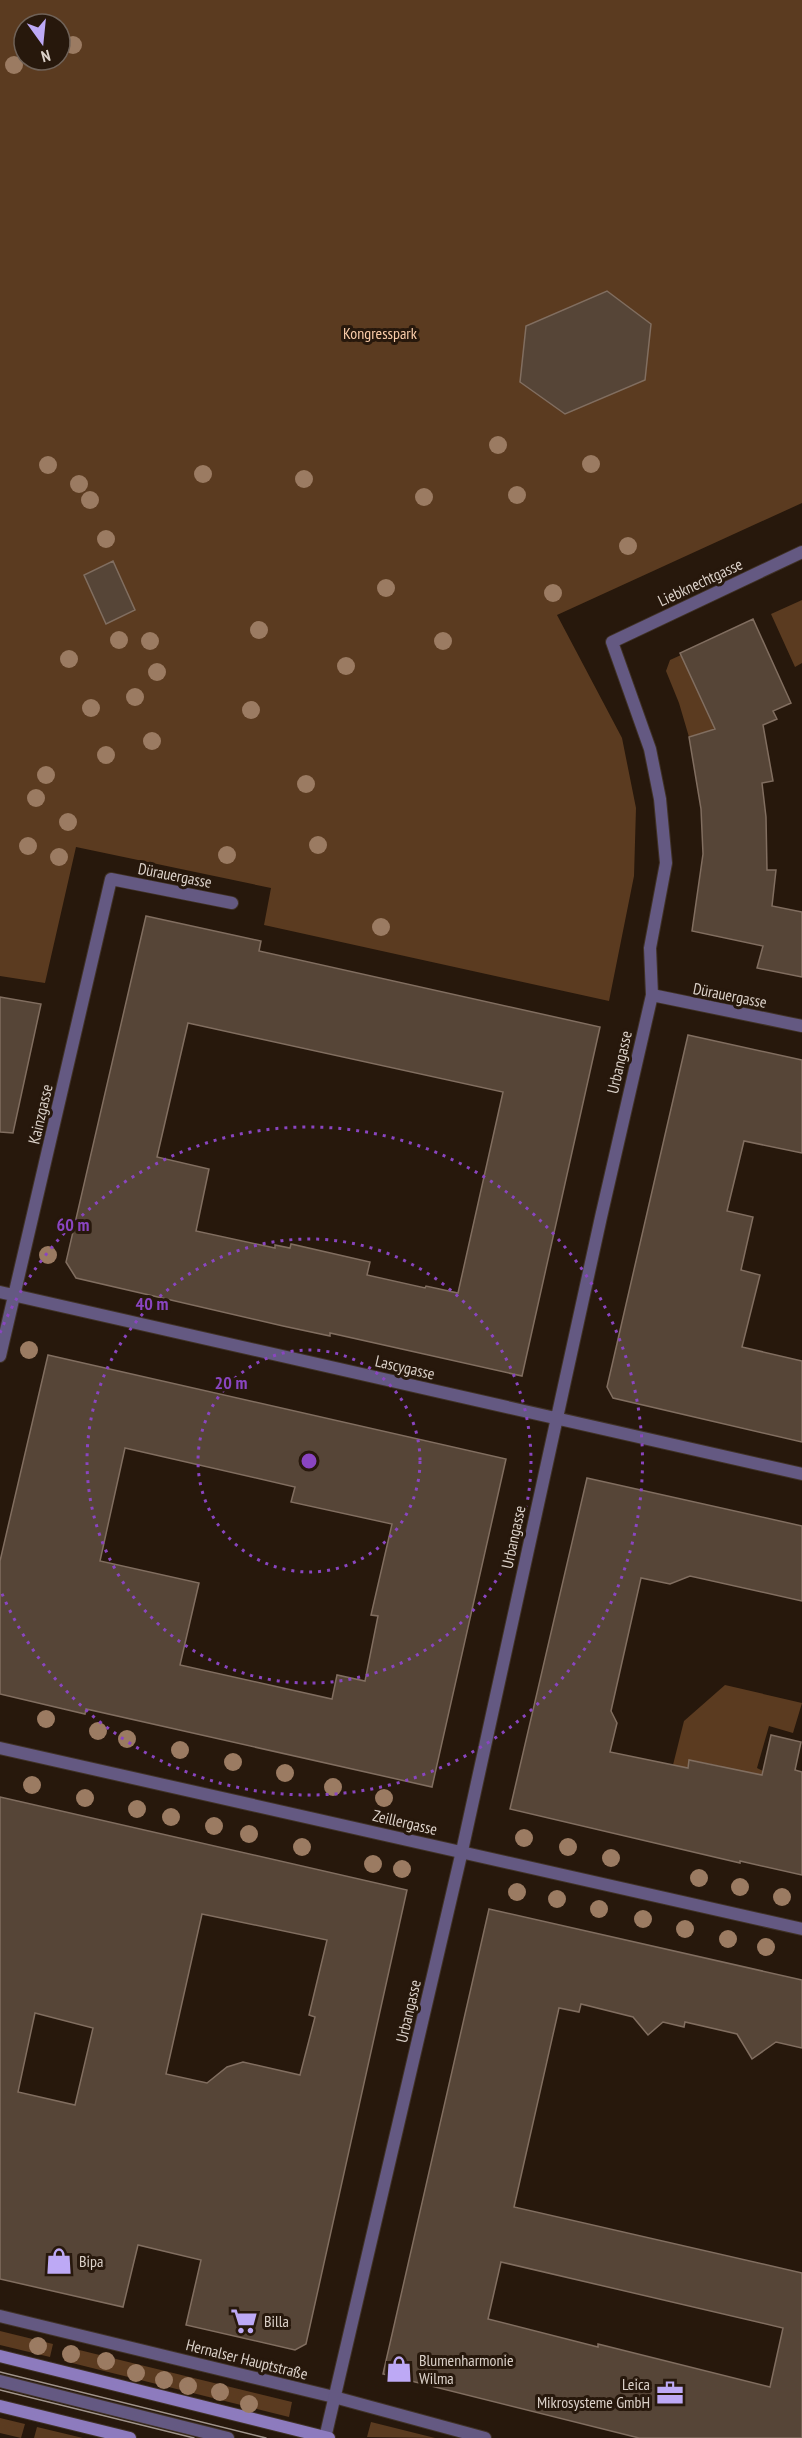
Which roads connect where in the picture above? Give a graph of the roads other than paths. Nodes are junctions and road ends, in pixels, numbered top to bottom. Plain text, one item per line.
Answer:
1 (802, 552) edge
2 (612, 642) joint
3 (111, 879) joint
4 (232, 903) dead end
5 (652, 995) junction
6 (802, 1026) edge
7 (0, 1292) edge
8 (14, 1296) junction
9 (0, 1356) edge
10 (556, 1418) junction
11 (802, 1474) edge
12 (0, 1748) edge
13 (462, 1851) junction
14 (802, 1929) edge
15 (0, 2316) edge
16 (0, 2356) edge
17 (0, 2382) edge
18 (334, 2397) junction
19 (0, 2406) edge
20 (130, 2438) edge
21 (228, 2438) edge
22 (326, 2438) edge
23 (485, 2438) edge

1 - 2 street, Liebknechtgasse
2 - 5 street, Urbangasse
3 - 4 street, Dürauergasse
3 - 8 street, Kainzgasse
5 - 6 street, Dürauergasse
5 - 10 street, Urbangasse
7 - 8 street, Lascygasse
8 - 9 street, Kainzgasse
8 - 10 street, Lascygasse
10 - 11 street, Lascygasse
10 - 13 street, Urbangasse
12 - 13 street, Zeillergasse
13 - 14 street, Zeillergasse
13 - 18 street, Urbangasse
15 - 18 street, Hernalser Hauptstraße
16 - 22 main road
17 - 21 street
18 - 22 street, Urbangasse
18 - 23 street, Hernalser Hauptstraße
19 - 20 main road

